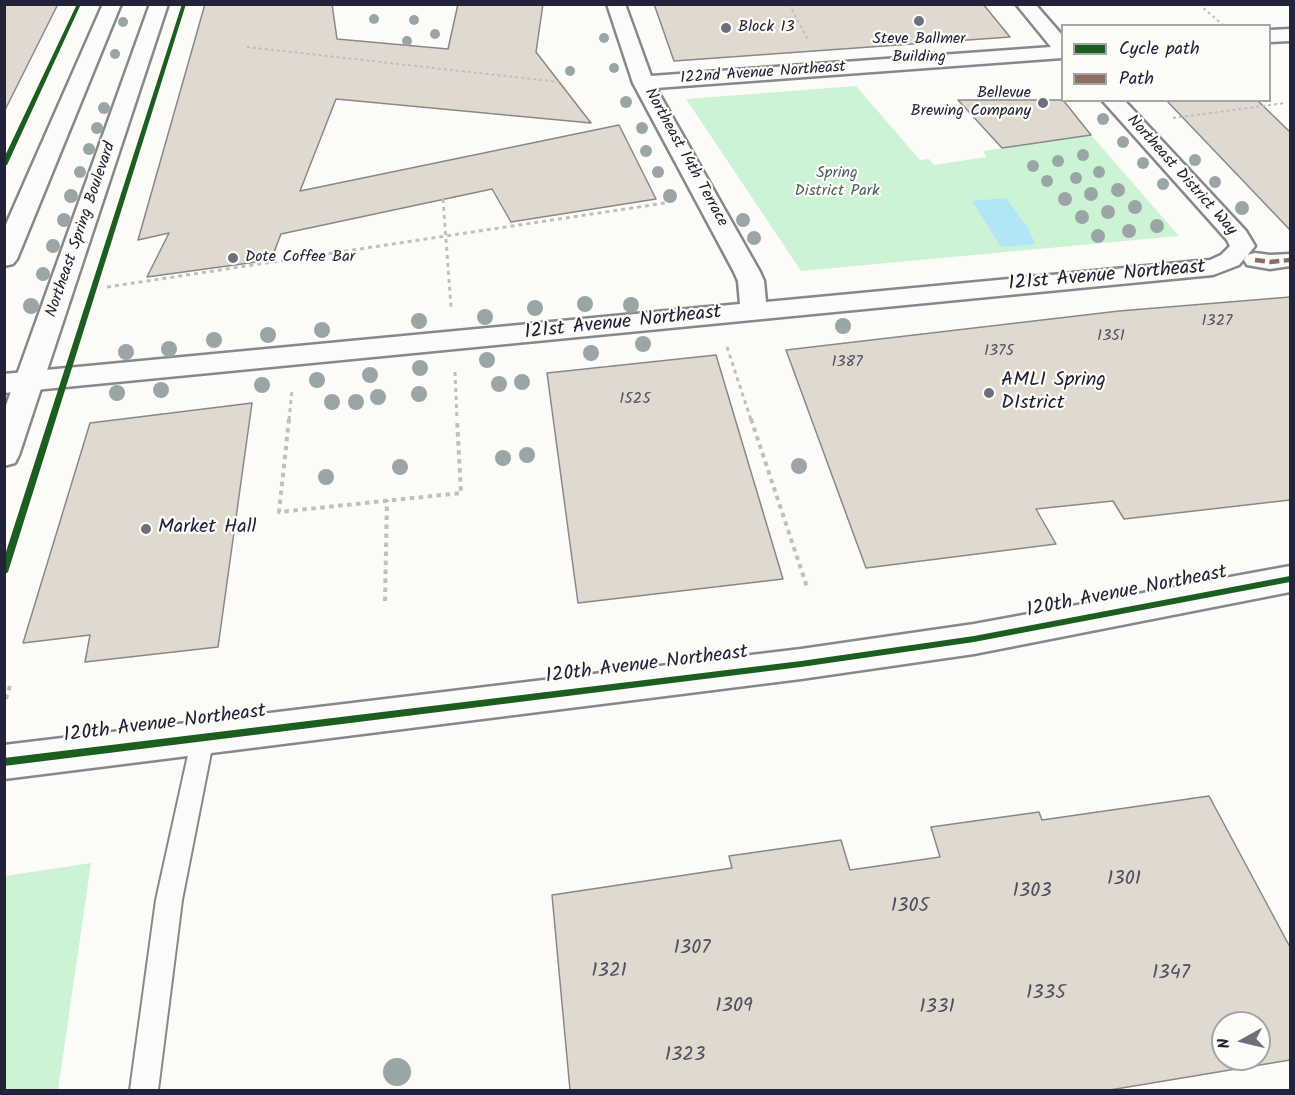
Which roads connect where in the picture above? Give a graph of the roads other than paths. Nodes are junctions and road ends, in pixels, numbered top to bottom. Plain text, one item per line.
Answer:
1 (112, 4) edge
2 (159, 4) edge
3 (616, 4) edge
4 (1025, 4) edge
5 (1290, 35) edge
6 (1271, 36) edge
7 (1061, 46) edge
8 (1061, 52) edge
9 (643, 82) junction
10 (1114, 102) edge
11 (1246, 257) junction
12 (4, 259) edge
13 (1290, 260) edge
14 (754, 311) junction
15 (17, 382) edge
16 (4, 455) edge
17 (1290, 579) edge
18 (203, 737) junction
19 (4, 762) edge
20 (144, 1090) edge

1 - 12 street
2 - 15 street, Northeast Spring Boulevard
3 - 9 street, Northeast 14th Terrace
4 - 7 street
5 - 6 street
8 - 9 street, 122nd Avenue Northeast
9 - 14 street, Northeast 14th Terrace
10 - 11 street, Northeast District Way
11 - 13 street
11 - 14 street, 121st Avenue Northeast
14 - 15 street, 121st Avenue Northeast
15 - 16 street, Northeast Spring Boulevard
17 - 18 street, 120th Avenue Northeast
18 - 19 street, 120th Avenue Northeast
18 - 20 lane

